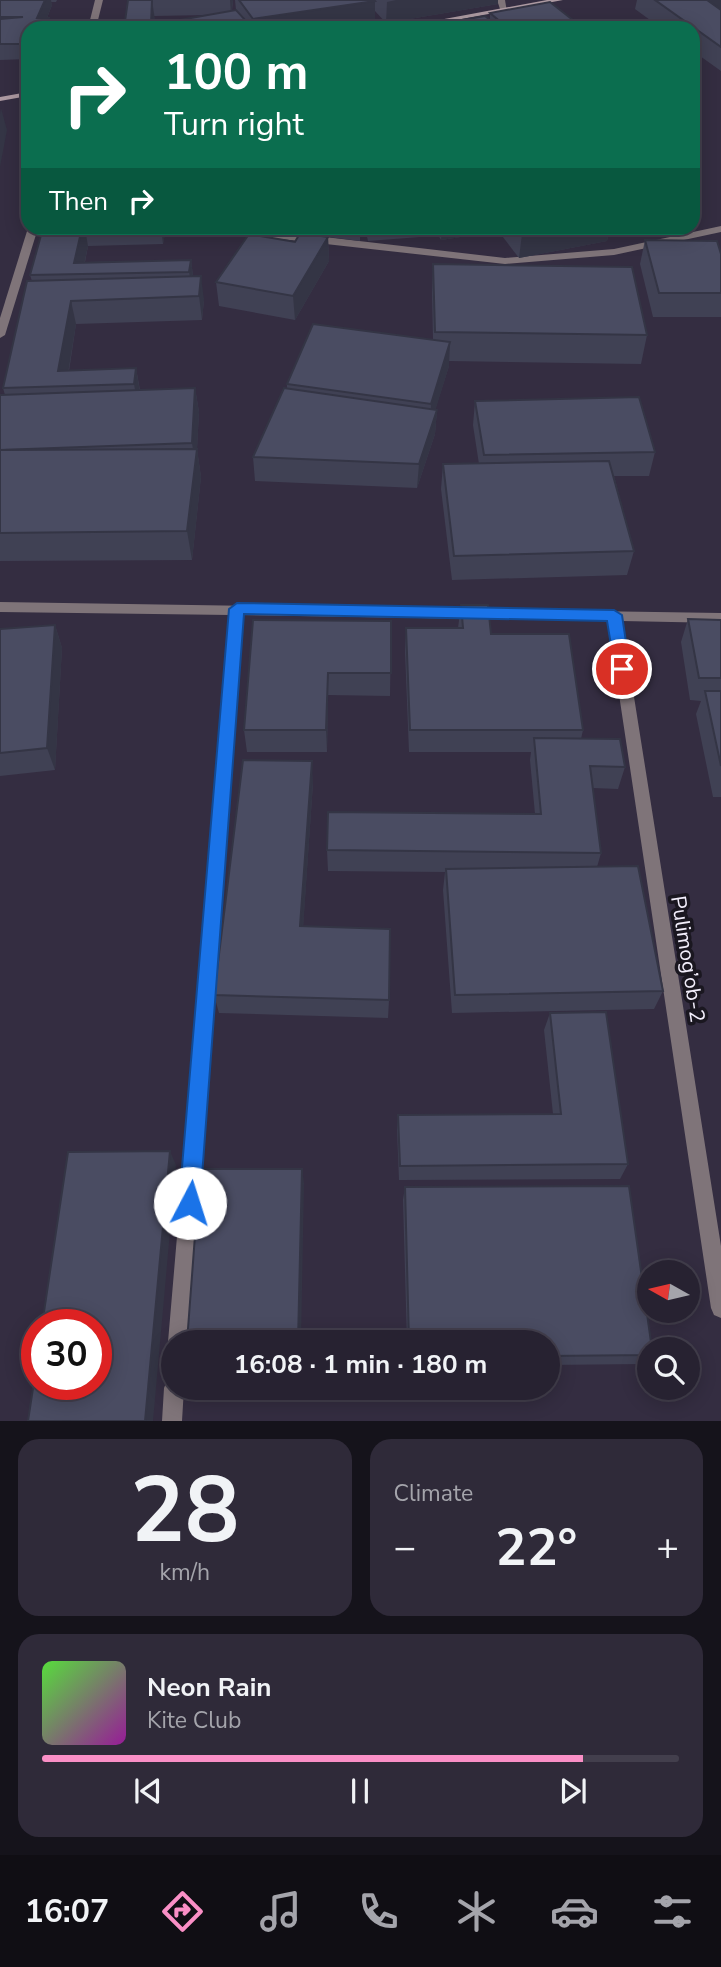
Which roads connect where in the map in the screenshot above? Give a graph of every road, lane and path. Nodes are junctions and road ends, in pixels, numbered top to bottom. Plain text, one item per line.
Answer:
1 (99, 0) edge
2 (501, 0) edge
3 (559, 0) edge
4 (504, 10) junction
5 (94, 21) edge
6 (440, 21) edge
7 (21, 95) edge
8 (0, 99) edge
9 (721, 229) edge
10 (700, 234) edge
11 (31, 235) edge
12 (274, 235) edge
13 (693, 235) edge
14 (0, 335) edge
15 (0, 607) edge
16 (237, 609) junction
17 (614, 615) junction
18 (721, 618) edge
19 (721, 1308) edge
20 (179, 1330) edge
21 (173, 1400) edge
22 (172, 1421) edge

1 - 5 street
2 - 4 street
3 - 4 main road
4 - 6 main road
7 - 8 main road
9 - 10 street
11 - 14 street
12 - 13 street
15 - 16 street
16 - 17 street
16 - 20 street
17 - 18 street
17 - 19 street, Pulimog’ob-2
21 - 22 street

